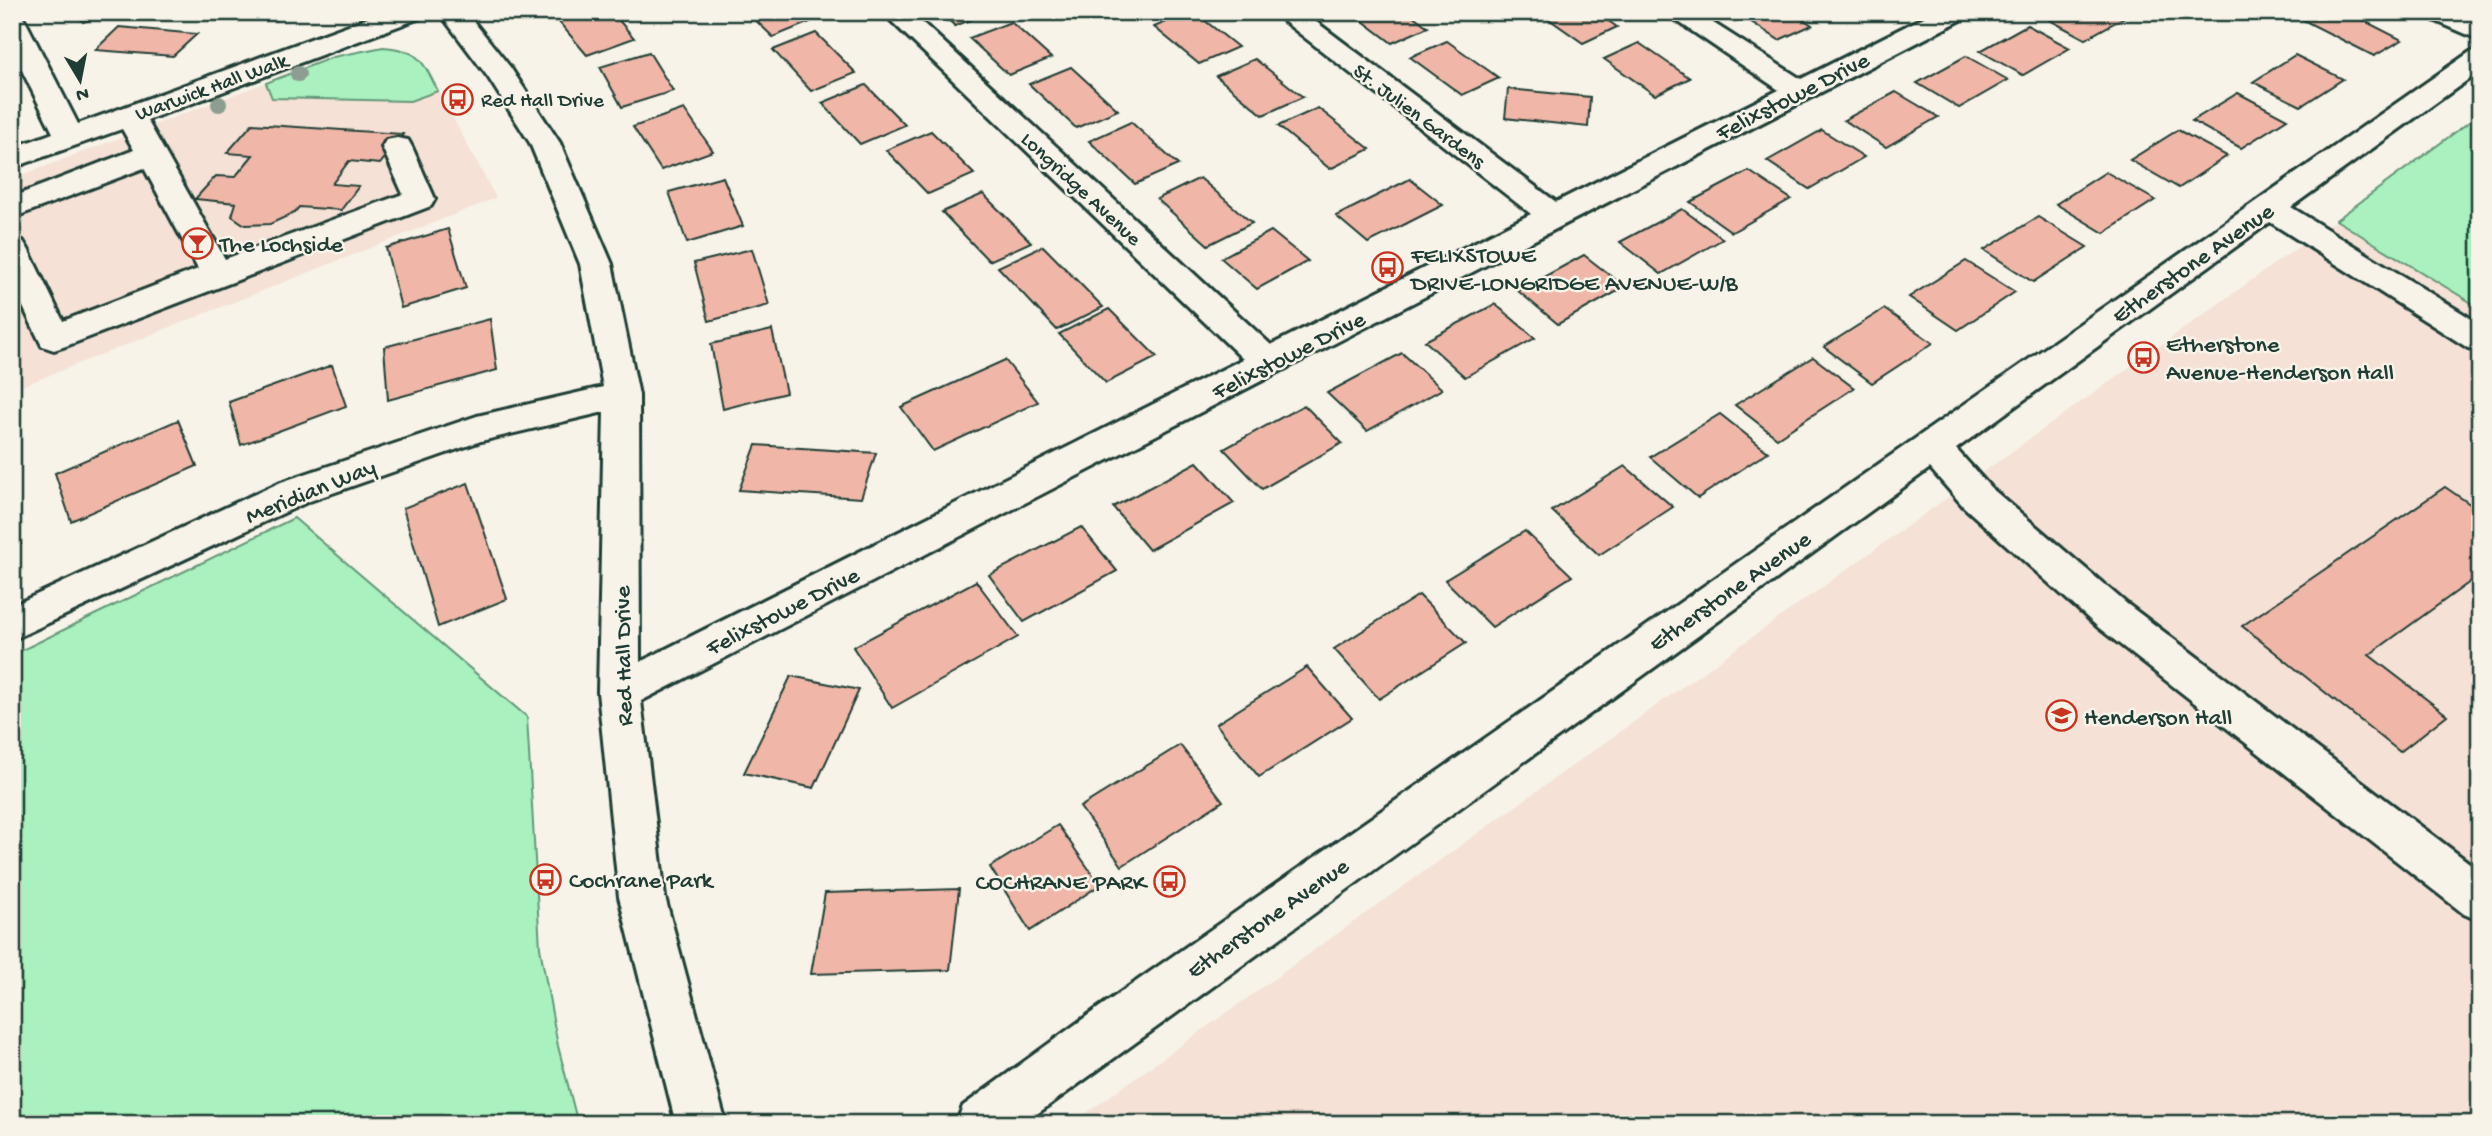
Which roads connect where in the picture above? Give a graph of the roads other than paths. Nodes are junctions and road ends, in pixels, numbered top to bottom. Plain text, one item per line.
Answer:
1 (410, 12) edge
2 (452, 12) edge
3 (895, 12) edge
4 (1285, 12) edge
5 (1677, 12) edge
6 (1955, 12) edge
7 (2439, 12) edge
8 (12, 22) edge
9 (2480, 32) edge
10 (2480, 58) edge
11 (1801, 91) junction
12 (130, 116) junction
13 (70, 138) junction
14 (397, 147) dead end
15 (152, 154) junction
16 (12, 159) edge
17 (2269, 207) junction
18 (12, 208) edge
19 (1555, 217) junction
20 (12, 250) edge
21 (217, 274) junction
22 (2480, 340) edge
23 (1269, 363) junction
24 (622, 395) junction
25 (1932, 446) junction
26 (12, 624) edge
27 (619, 692) junction
28 (2480, 899) edge
29 (701, 1124) edge
30 (981, 1124) edge

1 - 12 street, Warwick Hall Walk
2 - 24 street, Red Hall Drive
3 - 23 street, Longridge Avenue
4 - 19 street, St. Julien Gardens
5 - 11 street
6 - 11 street, Felixstowe Drive
7 - 9 street
8 - 13 street
10 - 17 street, Etherstone Avenue
11 - 19 street, Felixstowe Drive
12 - 13 street, Warwick Hall Walk
12 - 15 street
13 - 16 street, Warwick Hall Walk
14 - 21 street
15 - 18 street
15 - 21 street
17 - 22 street
17 - 25 street, Etherstone Avenue
19 - 23 street, Felixstowe Drive
20 - 21 street
23 - 27 street, Felixstowe Drive
24 - 26 street, Meridian Way
24 - 27 street, Red Hall Drive
25 - 28 street
25 - 30 street, Etherstone Avenue
27 - 29 street, Red Hall Drive

